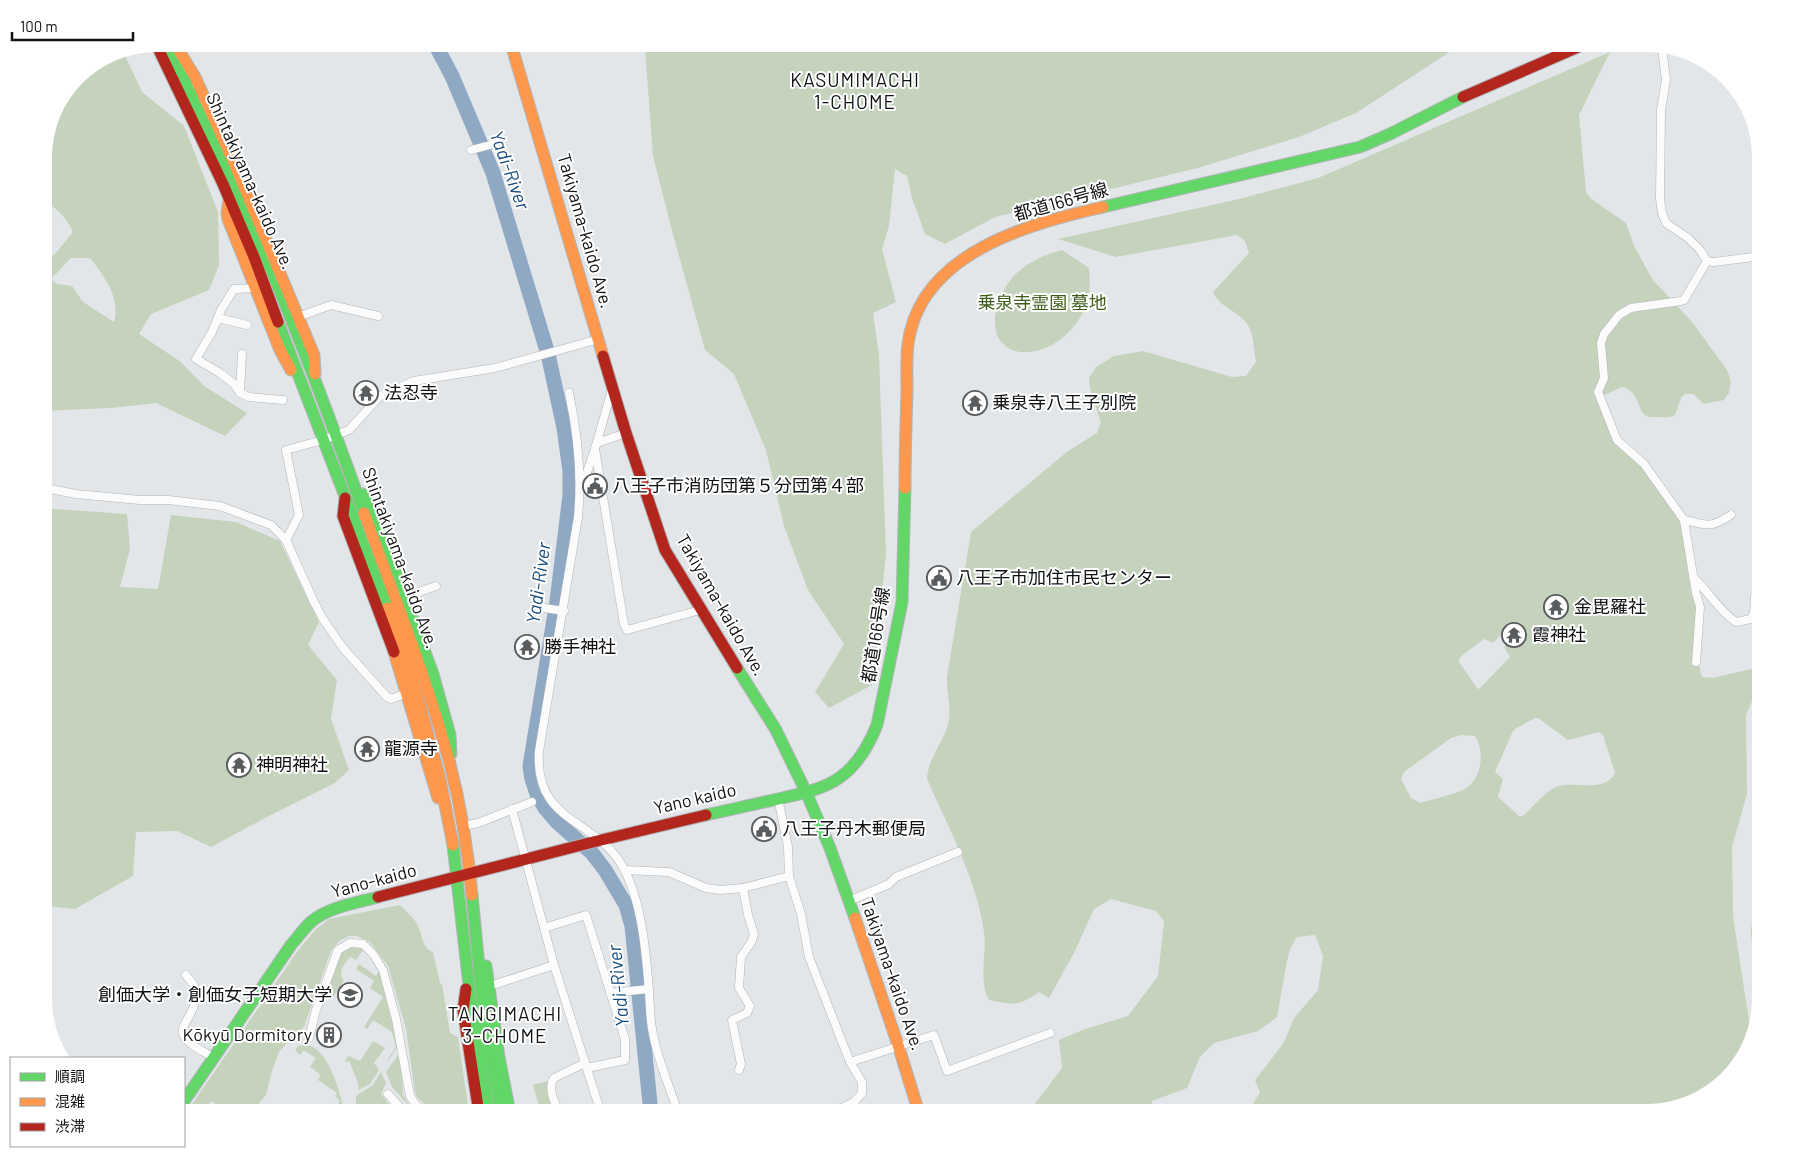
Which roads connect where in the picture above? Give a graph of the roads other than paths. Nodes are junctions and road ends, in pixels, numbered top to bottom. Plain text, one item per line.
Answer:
1 (1566, 52) edge
2 (160, 53) edge
3 (171, 53) edge
4 (181, 53) edge
5 (514, 53) edge
6 (1663, 53) edge
7 (492, 144) dead end
8 (473, 150) dead end
9 (229, 200) junction
10 (1752, 257) edge
11 (1706, 261) junction
12 (256, 288) junction
13 (298, 316) junction
14 (378, 316) dead end
15 (218, 318) junction
16 (247, 325) dead end
17 (598, 338) junction
18 (242, 354) dead end
19 (315, 381) junction
20 (613, 386) junction
21 (240, 393) junction
22 (569, 393) dead end
23 (307, 398) junction
24 (283, 400) dead end
25 (626, 433) junction
26 (336, 435) junction
27 (323, 440) junction
28 (596, 446) junction
29 (348, 468) junction
30 (53, 489) edge
31 (581, 489) junction
32 (345, 497) junction
33 (1732, 515) dead end
34 (1684, 520) junction
35 (286, 540) junction
36 (1694, 578) junction
37 (436, 586) dead end
38 (405, 597) junction
39 (546, 609) dead end
40 (700, 610) junction
41 (562, 611) junction
42 (1752, 616) edge
43 (1696, 662) dead end
44 (407, 693) junction
45 (450, 765) junction
46 (806, 792) junction
47 (778, 798) junction
48 (532, 802) dead end
49 (512, 810) junction
50 (449, 826) junction
51 (463, 826) junction
52 (597, 841) junction
53 (958, 852) dead end
54 (525, 860) junction
55 (624, 870) junction
56 (470, 874) junction
57 (789, 876) junction
58 (457, 878) junction
59 (743, 888) junction
60 (849, 901) junction
61 (476, 925) junction
62 (544, 928) junction
63 (554, 965) junction
64 (186, 975) dead end
65 (468, 979) junction
66 (490, 986) junction
67 (647, 989) junction
68 (610, 992) junction
69 (1050, 1033) dead end
70 (309, 1038) dead end
71 (899, 1048) junction
72 (213, 1057) junction
73 (850, 1062) junction
74 (586, 1065) junction
75 (739, 1070) dead end
76 (388, 1094) dead end
77 (185, 1099) edge
78 (854, 1102) joint
79 (397, 1104) edge
80 (415, 1104) edge
81 (478, 1104) edge
82 (487, 1104) edge
83 (498, 1104) edge
84 (508, 1104) edge
85 (556, 1104) edge
86 (598, 1104) edge
87 (675, 1104) edge
88 (850, 1104) edge
89 (916, 1104) edge

1 - 46 main road, 都道166号線
2 - 9 main road, Shintakiyama-kaido Ave.
3 - 19 main road, Shintakiyama-kaido Ave.
4 - 13 main road
5 - 17 main road, Takiyama-kaido Ave.
6 - 11 street
7 - 8 street
9 - 12 main road
9 - 23 main road, Shintakiyama-kaido Ave.
10 - 11 street
11 - 34 street
12 - 15 street
12 - 23 main road
13 - 14 street
13 - 19 main road
15 - 16 street
15 - 21 street
17 - 20 main road, Takiyama-kaido Ave.
17 - 26 street
18 - 21 street
19 - 26 main road, Shintakiyama-kaido Ave.
20 - 25 main road, Takiyama-kaido Ave.
20 - 28 street
21 - 24 street
22 - 31 street
23 - 27 main road, Shintakiyama-kaido Ave.
25 - 28 street
25 - 40 main road, Takiyama-kaido Ave.
26 - 27 street
26 - 29 main road, Shintakiyama-kaido Ave.
27 - 32 main road, Shintakiyama-kaido Ave.
27 - 35 street
28 - 31 street
28 - 40 street
29 - 38 main road
29 - 45 main road, Shintakiyama-kaido Ave.
30 - 35 street
31 - 41 street
32 - 44 main road
32 - 50 main road, Shintakiyama-kaido Ave.
33 - 34 street
34 - 36 street
35 - 44 street
36 - 42 street
36 - 43 street
37 - 38 street
38 - 45 main road
39 - 41 street
40 - 46 main road, Takiyama-kaido Ave.
41 - 52 street
44 - 50 main road
45 - 51 main road, Shintakiyama-kaido Ave.
46 - 47 main road, Yano kaido
46 - 60 main road, Takiyama-kaido Ave.
47 - 52 main road, Yano kaido
47 - 57 street
48 - 49 street
49 - 51 street
49 - 54 street
50 - 58 main road, Shintakiyama-kaido Ave.
51 - 56 main road, Shintakiyama-kaido Ave.
52 - 54 main road, Yano kaido
52 - 55 street
53 - 60 street
54 - 56 main road
54 - 62 street
55 - 59 street
55 - 67 street
56 - 58 main road
56 - 61 main road, Shintakiyama-kaido Ave.
57 - 59 street
57 - 73 street
58 - 65 main road, Shintakiyama-kaido Ave.
58 - 72 main road, Yano-kaido
59 - 75 street
60 - 71 main road, Takiyama-kaido Ave.
61 - 66 main road
61 - 83 main road, Shintakiyama-kaido Ave.
62 - 63 street
62 - 68 street
63 - 66 street
63 - 74 street
64 - 72 street
65 - 81 main road
65 - 82 main road, Shintakiyama-kaido Ave.
66 - 84 main road
67 - 68 street
67 - 87 street
68 - 74 street
69 - 71 street
70 - 80 street
71 - 73 street
71 - 89 main road, Takiyama-kaido Ave.
72 - 77 main road, Yano-kaido
73 - 78 street
74 - 85 street
74 - 86 street
76 - 79 street
78 - 88 street

